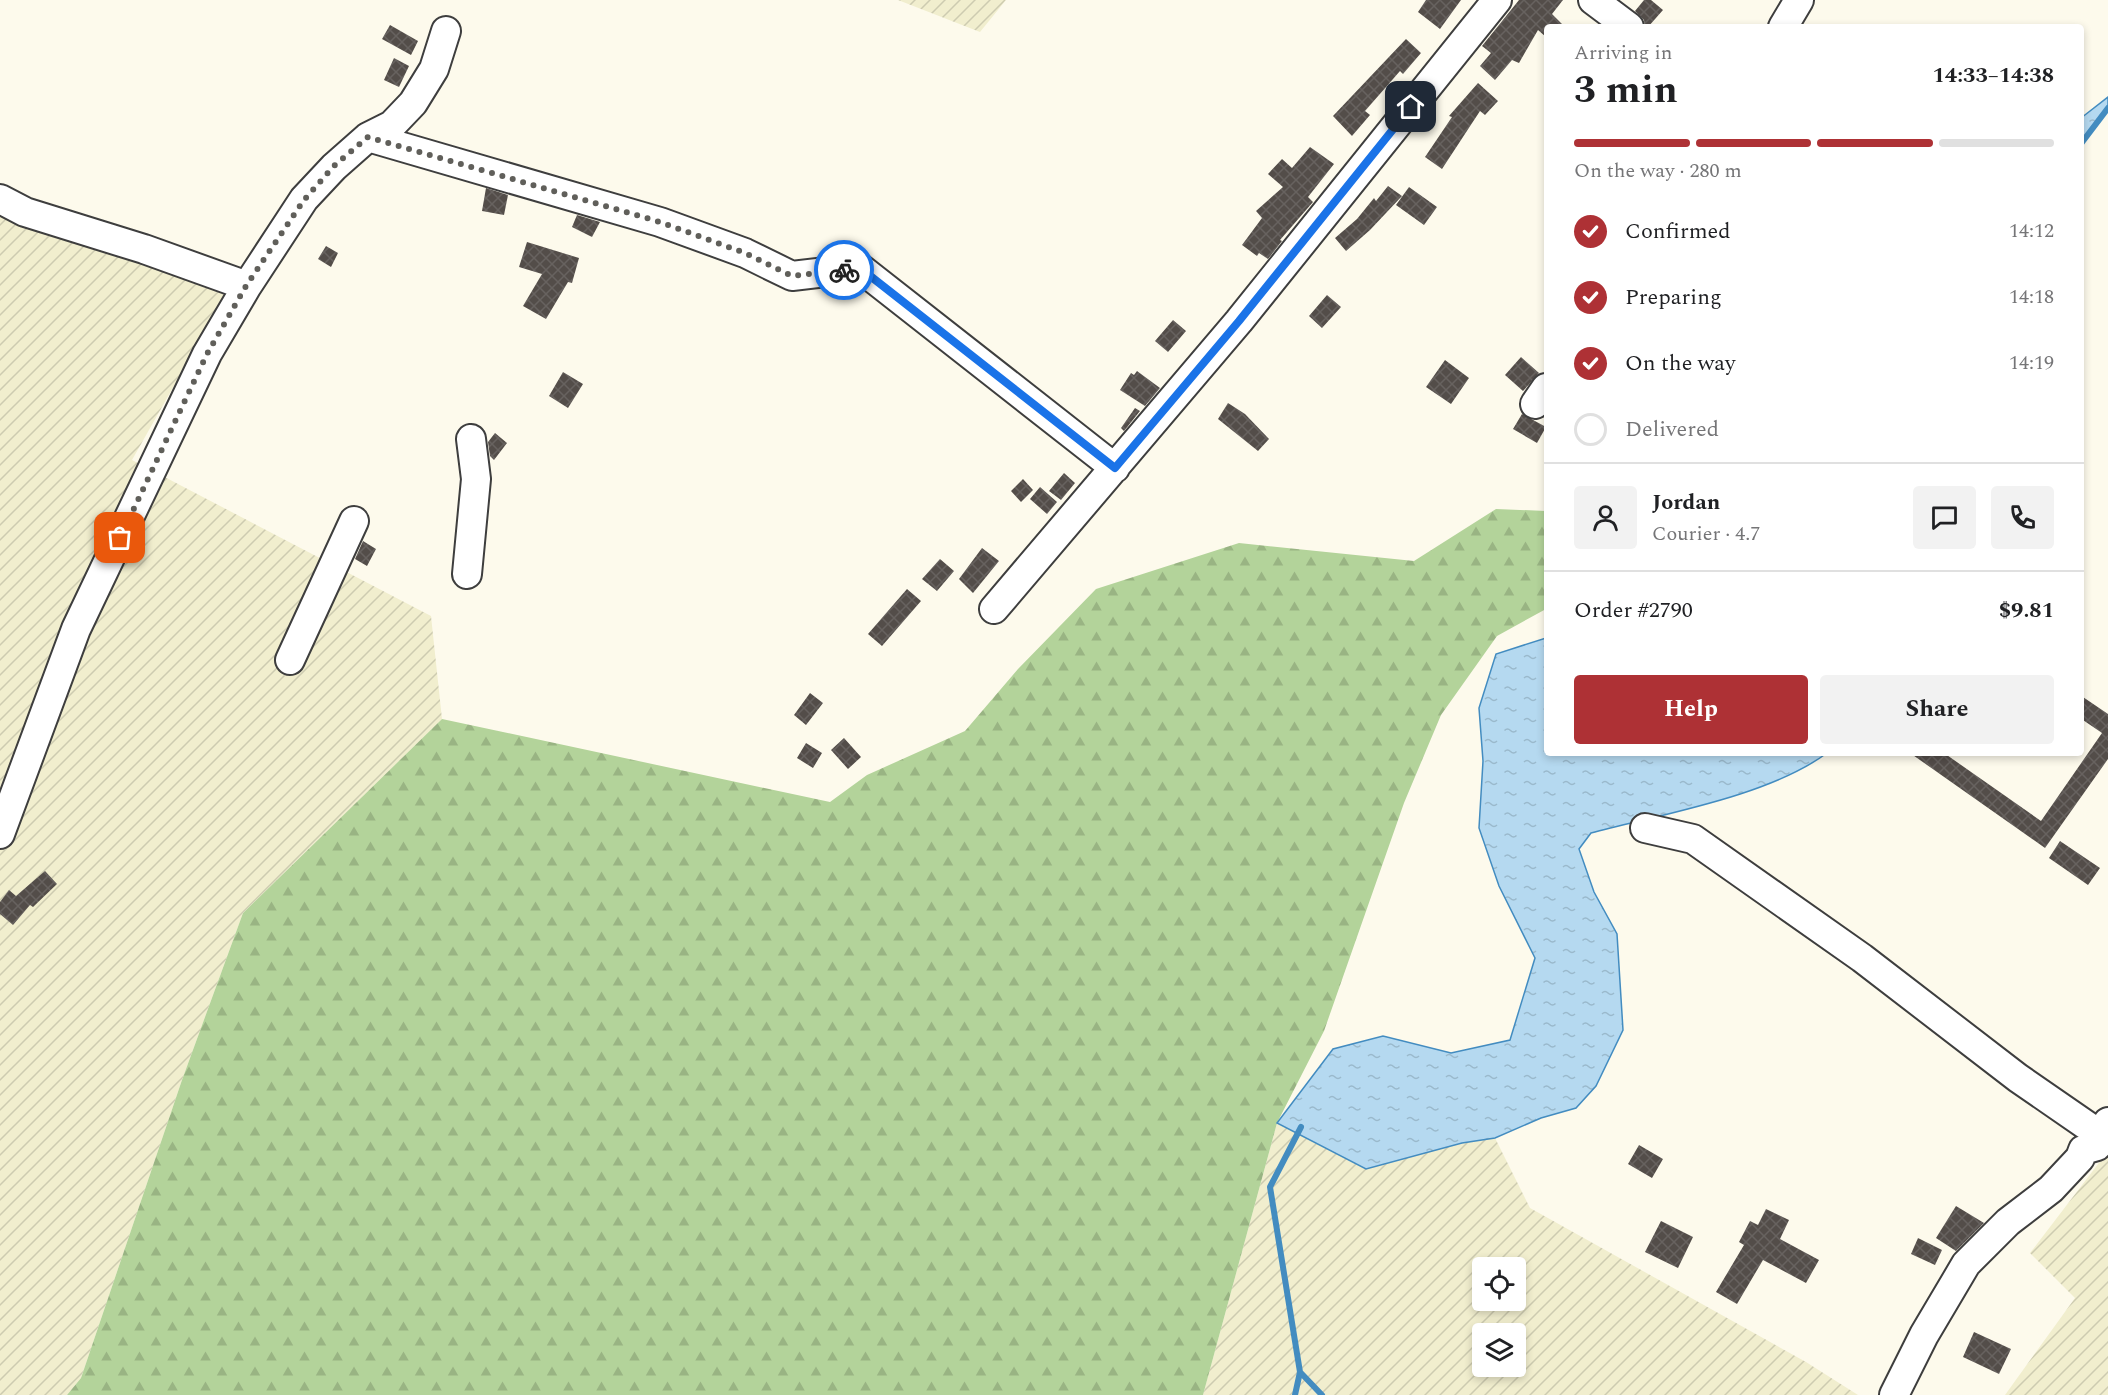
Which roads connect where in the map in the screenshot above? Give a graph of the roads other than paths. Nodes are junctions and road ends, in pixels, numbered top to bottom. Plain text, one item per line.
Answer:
1 (1497, 0) edge
2 (1593, 0) edge
3 (1799, 0) edge
4 (1625, 24) edge
5 (1785, 24) edge
6 (446, 31) dead end
7 (368, 137) junction
8 (0, 199) edge
9 (246, 286) junction
10 (471, 439) dead end
11 (1115, 468) junction
12 (354, 521) dead end
13 (467, 574) dead end
14 (994, 609) dead end
15 (290, 660) dead end
16 (1645, 828) dead end
17 (0, 834) edge
18 (2097, 1138) edge
19 (1894, 1395) edge

1 - 11 street
2 - 4 street
3 - 5 street
6 - 7 street
7 - 9 street
7 - 11 street
8 - 9 street
9 - 17 street
10 - 13 street
11 - 14 street
12 - 15 street
16 - 18 street
18 - 19 street

